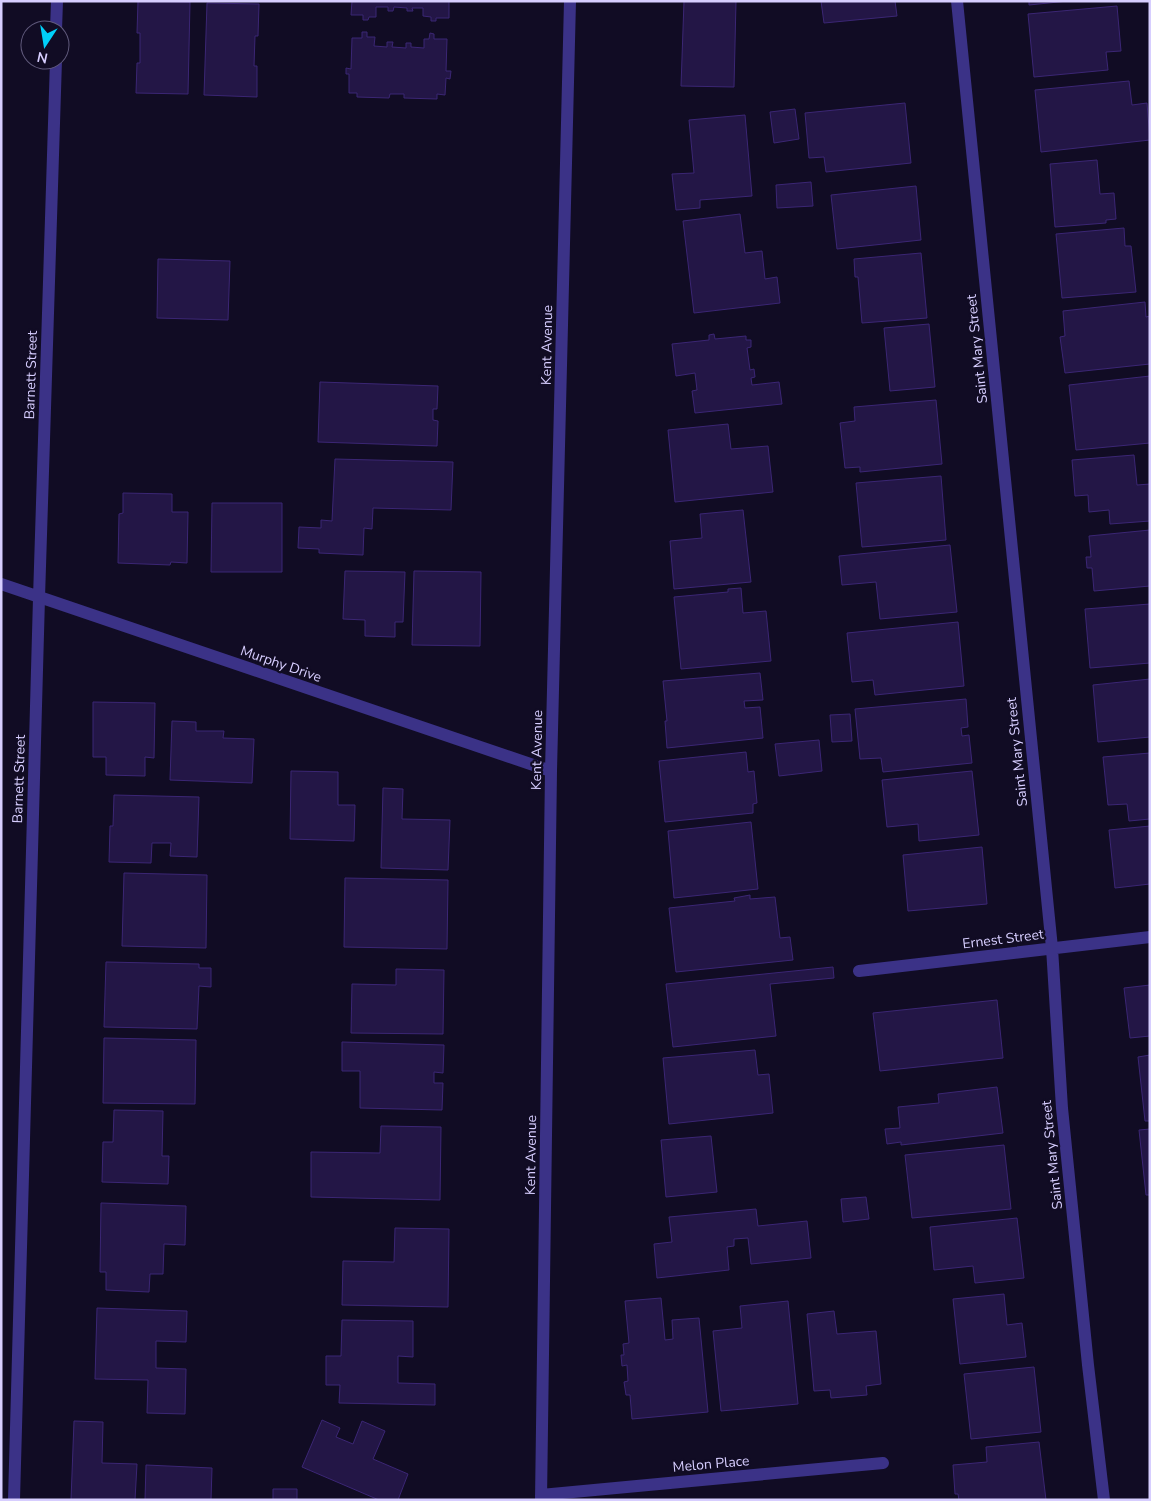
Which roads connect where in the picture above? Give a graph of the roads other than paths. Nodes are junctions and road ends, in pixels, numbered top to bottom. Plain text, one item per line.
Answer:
1 (57, 1) edge
2 (570, 1) edge
3 (957, 1) edge
4 (56, 20) edge
5 (56, 70) edge
6 (1, 584) edge
7 (39, 598) junction
8 (551, 772) junction
9 (1150, 937) edge
10 (1052, 948) junction
11 (859, 971) dead end
12 (883, 1463) dead end
13 (541, 1498) edge
14 (14, 1500) edge
15 (1104, 1500) edge

1 - 4 street
2 - 8 street, Kent Avenue
3 - 10 street, Saint Mary Street
5 - 7 street, Barnett Street
6 - 7 street, Murphy Drive
7 - 8 street, Murphy Drive
7 - 14 street, Barnett Street
8 - 13 street, Kent Avenue
9 - 10 street, Ernest Street
10 - 11 street, Ernest Street
10 - 15 street, Saint Mary Street
12 - 13 street, Melon Place

